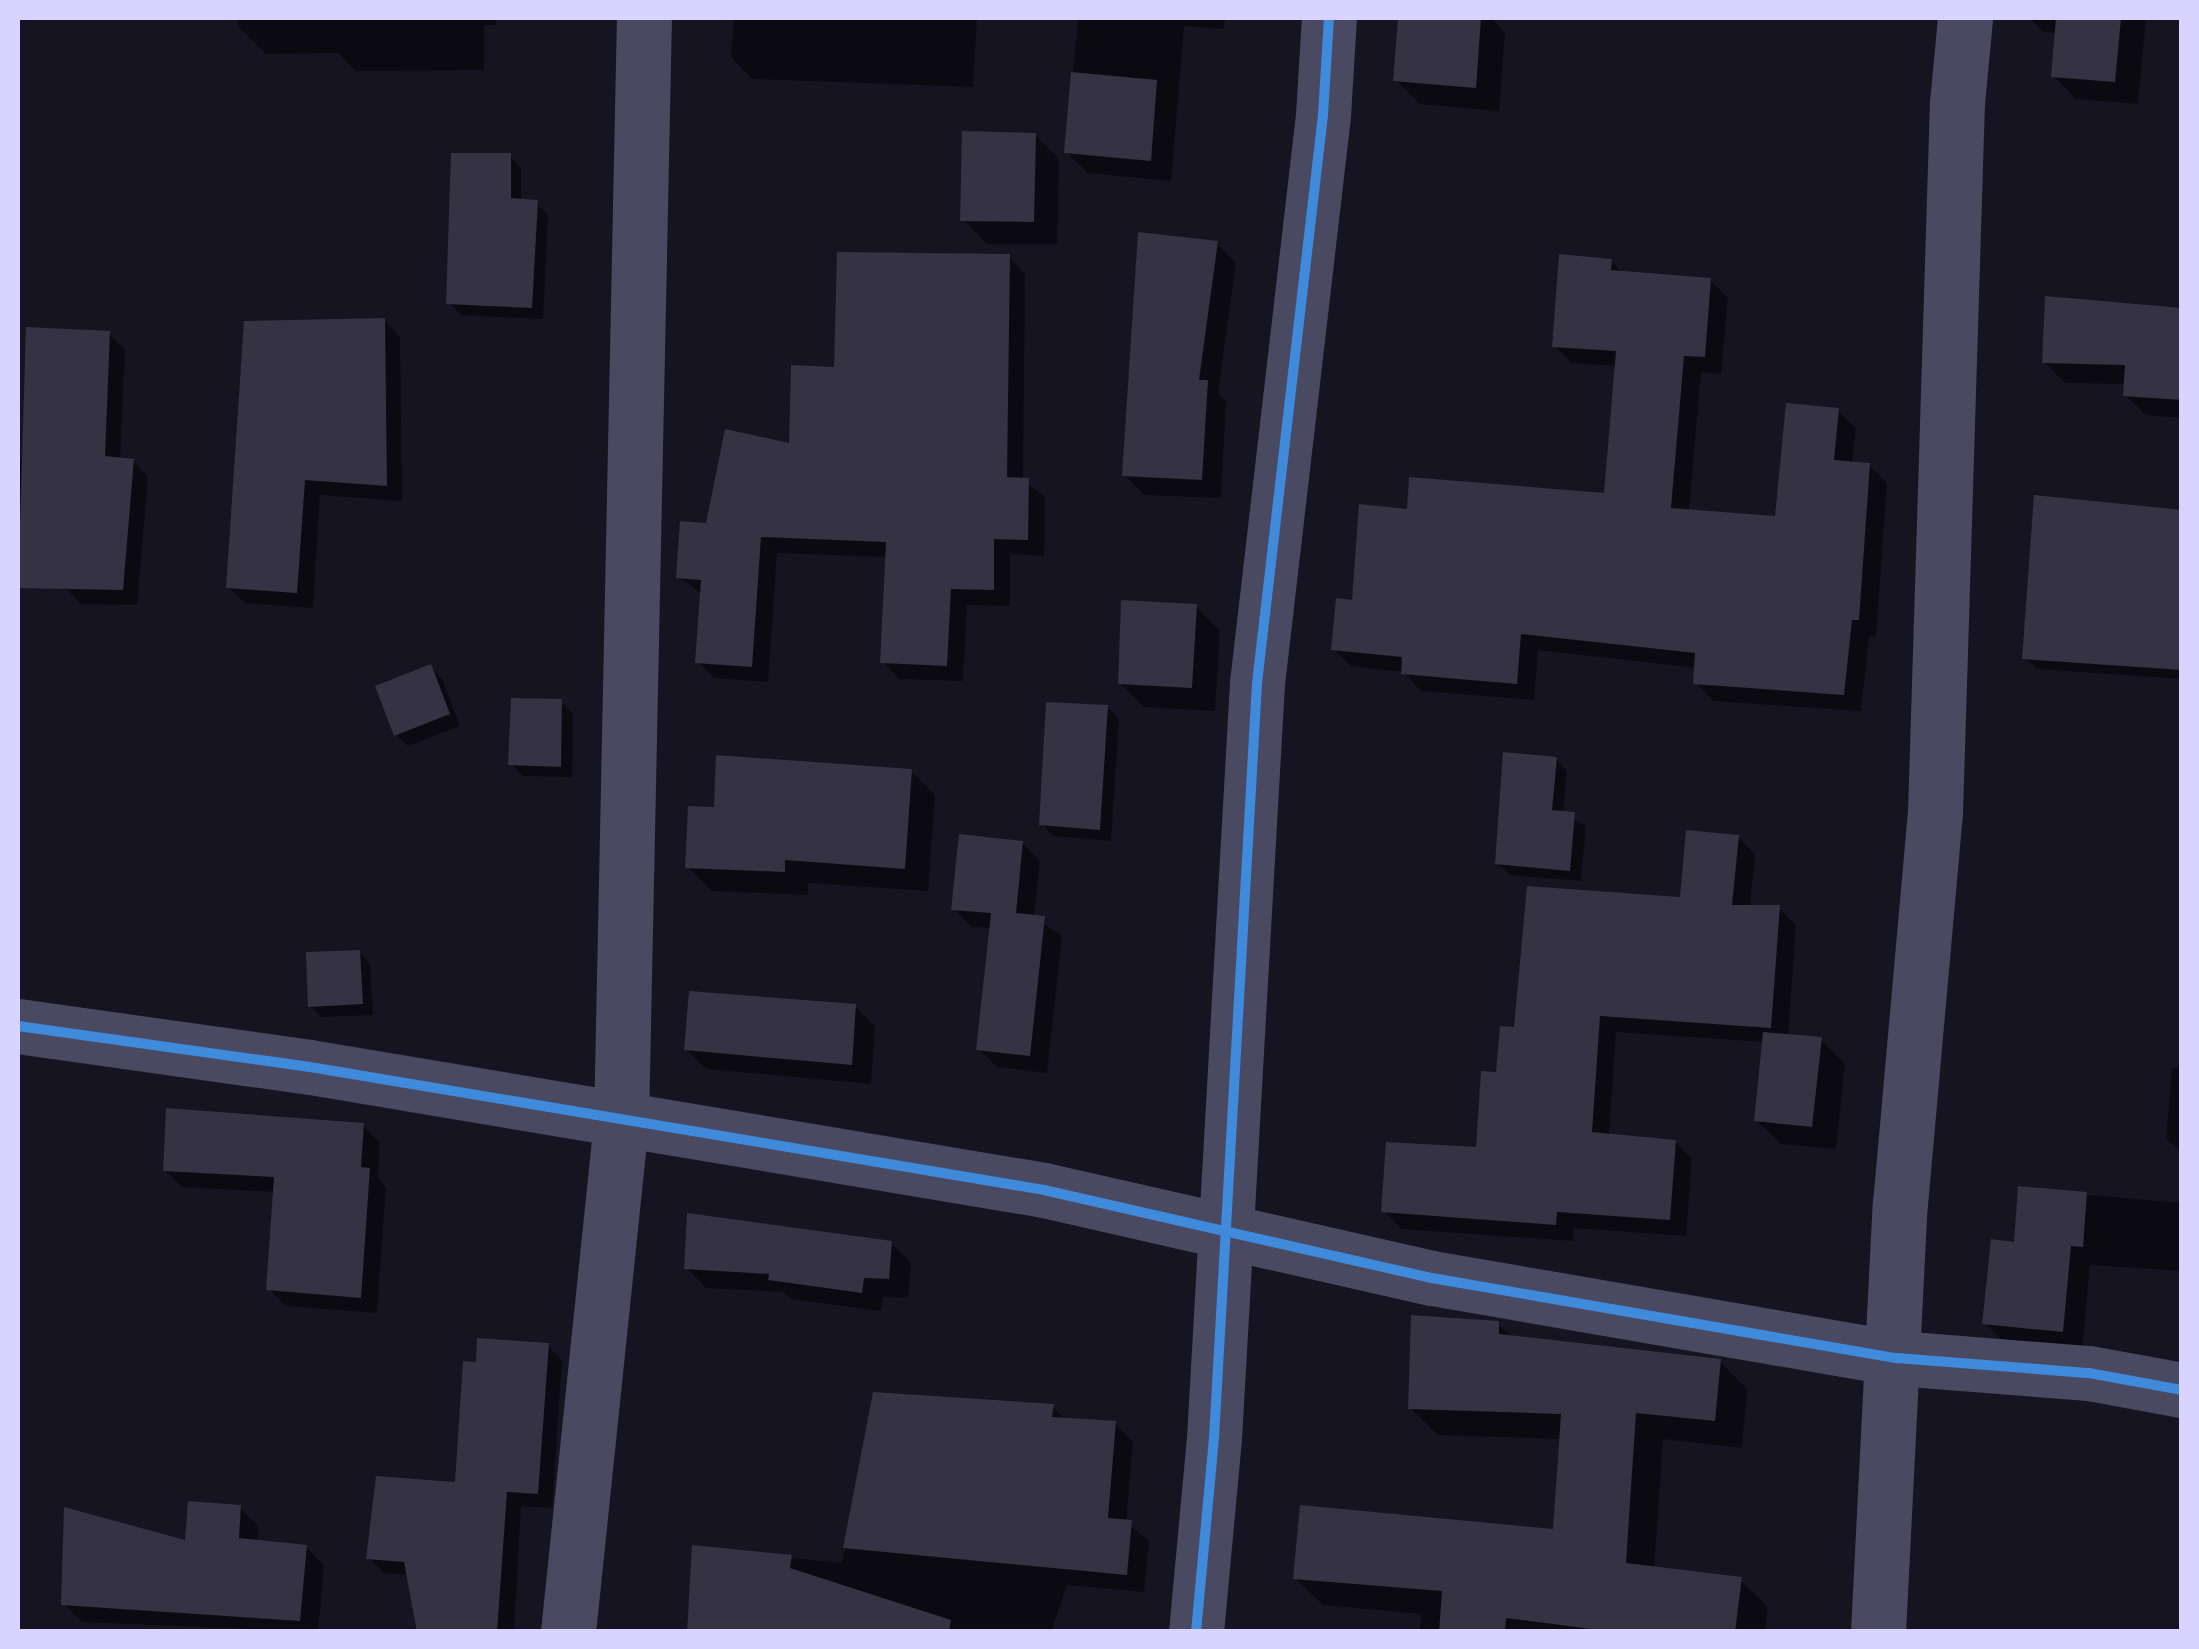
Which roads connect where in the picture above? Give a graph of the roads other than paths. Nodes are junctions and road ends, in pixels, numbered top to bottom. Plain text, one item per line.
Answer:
1 (644, 18) edge
2 (1328, 18) edge
3 (1965, 18) edge
4 (18, 1026) edge
5 (621, 1122) junction
6 (1222, 1235) junction
7 (1897, 1358) junction
8 (2182, 1390) edge
9 (568, 1632) edge
10 (1196, 1632) edge
11 (1878, 1632) edge

1 - 5 street
2 - 6 street
3 - 7 street
4 - 5 street
5 - 6 street
5 - 9 street
6 - 7 street
6 - 10 street
7 - 8 street
7 - 11 street

